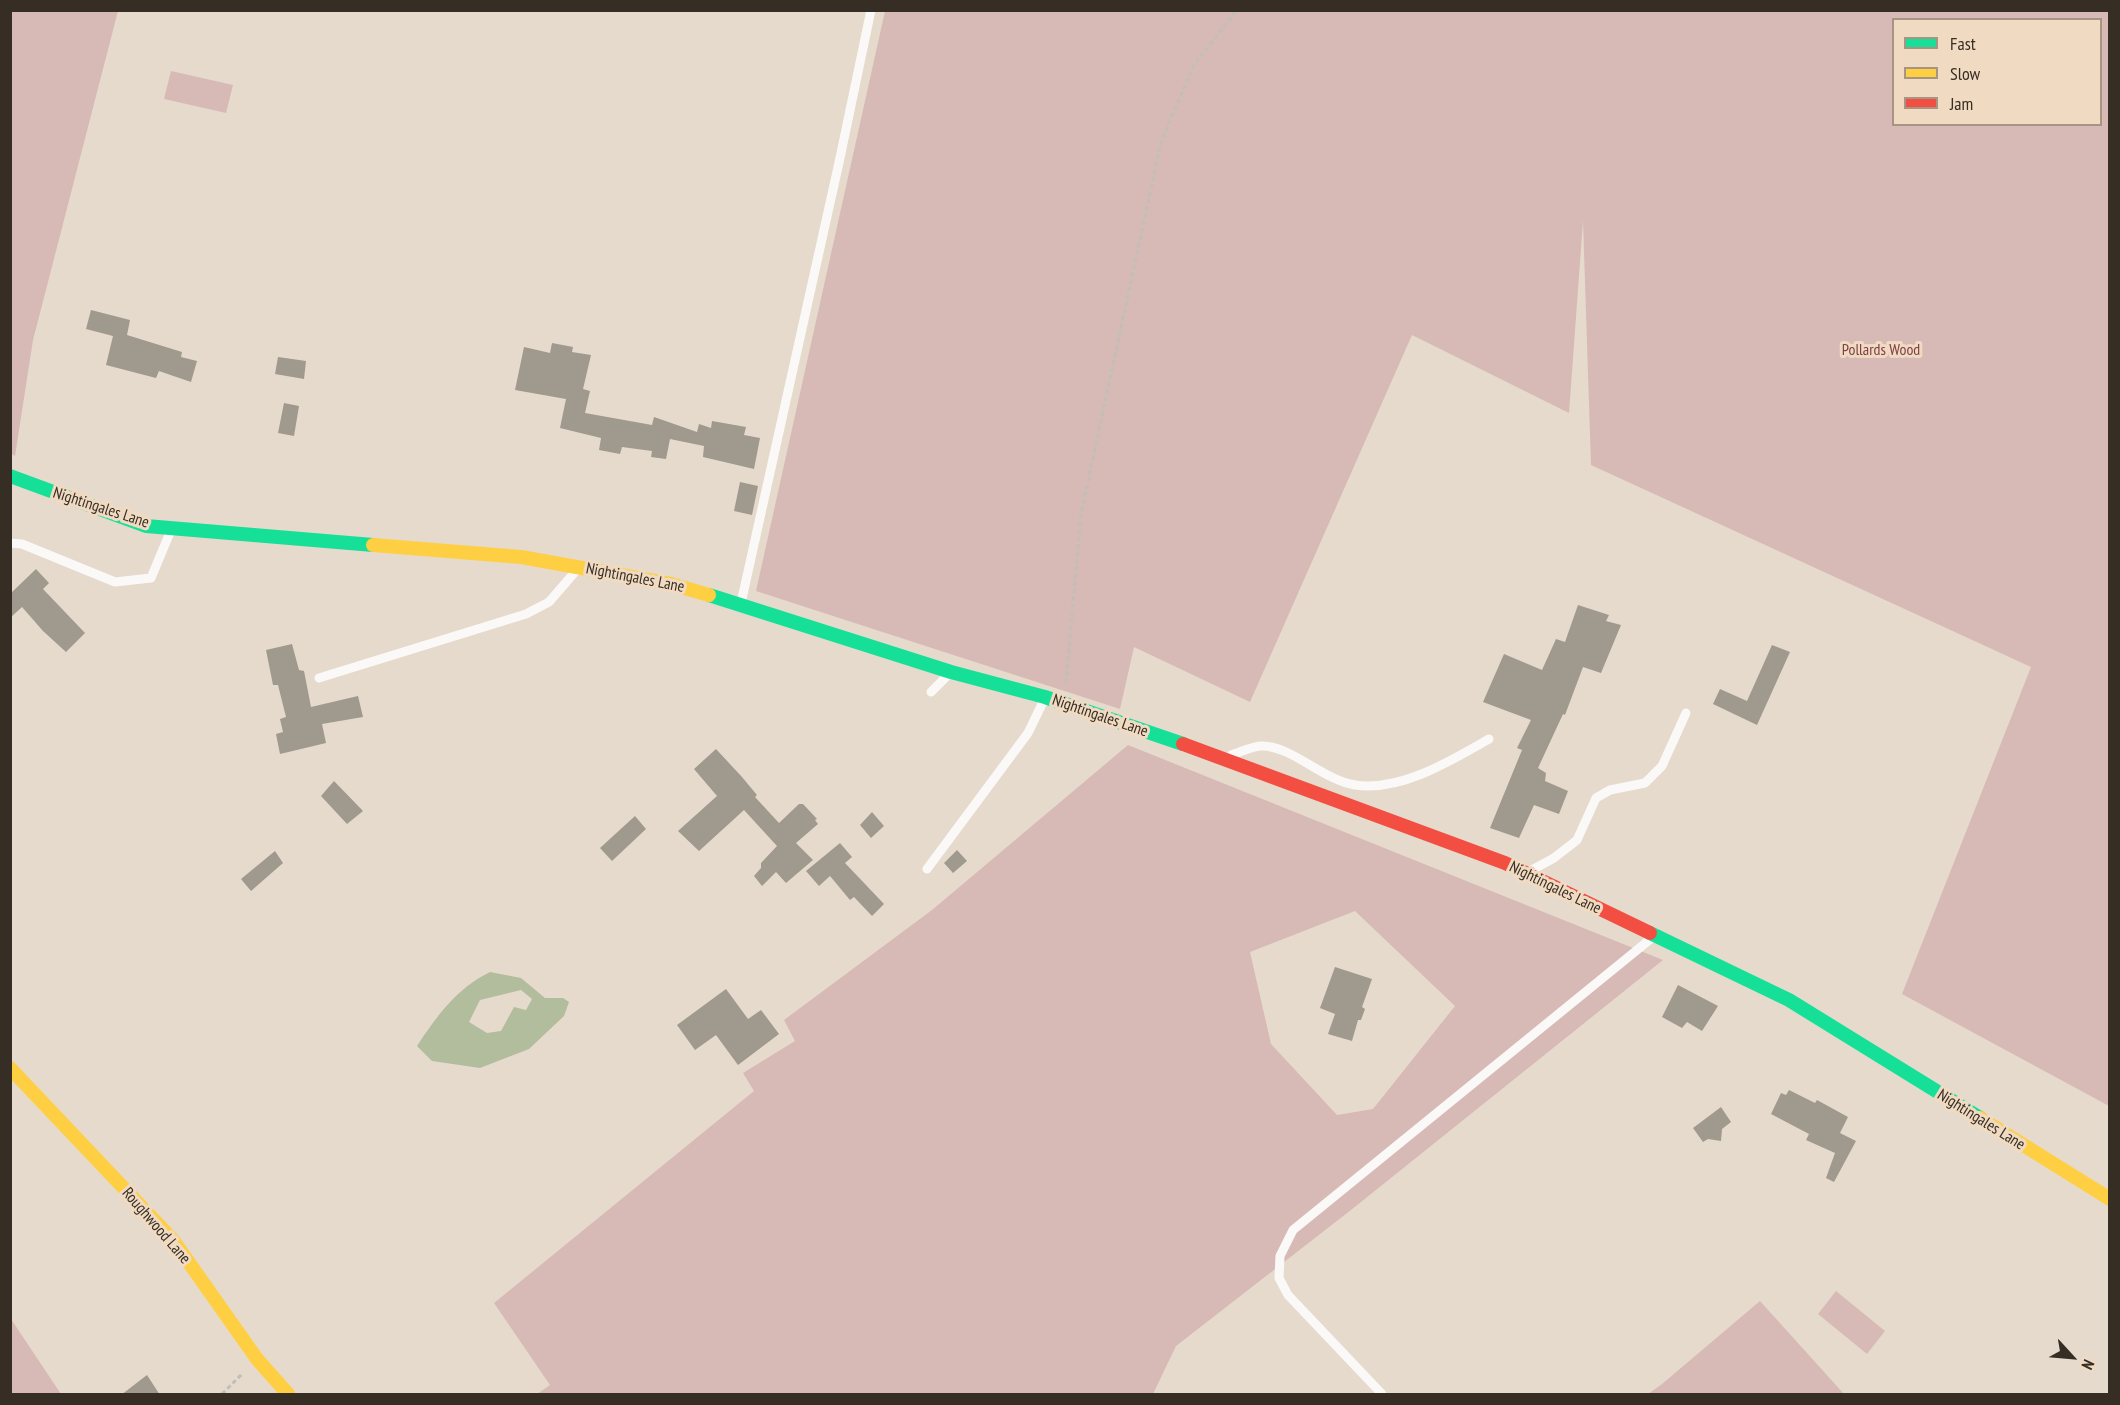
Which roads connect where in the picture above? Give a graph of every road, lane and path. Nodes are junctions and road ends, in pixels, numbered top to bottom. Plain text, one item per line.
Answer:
1 (871, 10) edge
2 (1238, 10) edge
3 (10, 476) edge
4 (172, 528) junction
5 (10, 543) edge
6 (578, 567) junction
7 (741, 603) junction
8 (951, 672) junction
9 (319, 678) dead end
10 (1065, 691) dead end
11 (931, 692) dead end
12 (1045, 698) junction
13 (1686, 713) dead end
14 (1489, 739) dead end
15 (1220, 758) junction
16 (927, 869) dead end
17 (1525, 874) junction
18 (1654, 936) junction
19 (10, 1068) edge
20 (2109, 1199) edge
21 (257, 1359) junction
22 (222, 1395) edge
23 (288, 1395) edge
24 (1382, 1395) edge

1 - 7 lane
2 - 10 path
3 - 4 main road, Nightingales Lane
4 - 5 lane
4 - 6 main road, Nightingales Lane
6 - 7 main road, Nightingales Lane
6 - 9 lane
7 - 8 main road, Nightingales Lane
8 - 11 lane
8 - 12 main road, Nightingales Lane
12 - 15 main road, Nightingales Lane
12 - 16 lane
13 - 17 lane
14 - 15 lane
15 - 17 main road, Nightingales Lane
17 - 18 main road, Nightingales Lane
18 - 20 main road, Nightingales Lane
18 - 24 lane
19 - 21 main road, Roughwood Lane
21 - 22 path
21 - 23 main road, Roughwood Lane

